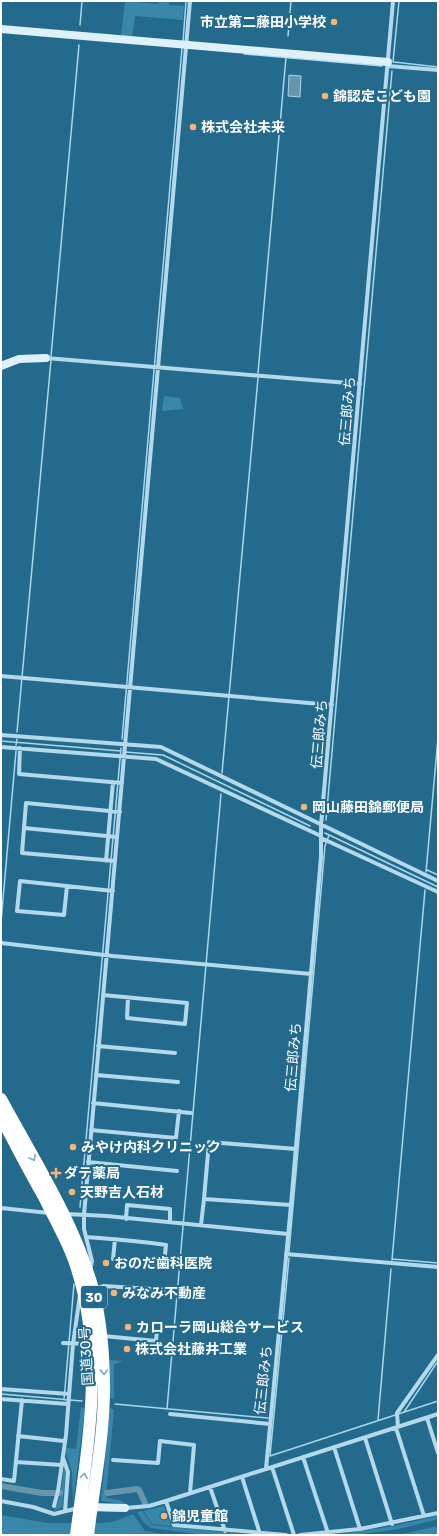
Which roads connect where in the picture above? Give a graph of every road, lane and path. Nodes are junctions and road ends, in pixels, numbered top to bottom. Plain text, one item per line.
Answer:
1 (190, 1) edge
2 (393, 1) edge
3 (1, 29) edge
4 (184, 44) junction
5 (388, 64) junction
6 (438, 70) edge
7 (46, 358) joint
8 (1, 366) edge
9 (156, 366) junction
10 (360, 384) junction
11 (1, 676) edge
12 (128, 688) junction
13 (332, 705) junction
14 (1, 735) edge
15 (1, 747) edge
16 (125, 747) junction
17 (20, 748) junction
18 (122, 756) junction
19 (118, 783) junction
20 (115, 811) junction
21 (321, 825) junction
22 (24, 828) junction
23 (113, 836) junction
24 (321, 837) junction
25 (111, 861) junction
26 (420, 878) junction
27 (438, 881) edge
28 (67, 886) junction
29 (110, 891) junction
30 (438, 892) edge
31 (1, 943) edge
32 (104, 954) junction
33 (311, 974) junction
34 (103, 995) junction
35 (128, 998) junction
36 (98, 1046) junction
37 (175, 1053) dead end
38 (96, 1075) junction
39 (178, 1082) dead end
40 (1, 1099) edge
41 (94, 1103) junction
42 (179, 1112) junction
43 (191, 1113) dead end
44 (1, 1117) edge
45 (91, 1130) junction
46 (296, 1149) junction
47 (88, 1162) junction
48 (177, 1171) dead end
49 (204, 1199) junction
50 (291, 1205) junction
51 (1, 1208) edge
52 (57, 1213) junction
53 (84, 1215) junction
54 (126, 1218) junction
55 (170, 1222) junction
56 (201, 1225) junction
57 (288, 1234) junction
58 (86, 1237) junction
59 (115, 1239) junction
60 (286, 1254) junction
61 (438, 1267) edge
62 (89, 1286) junction
63 (168, 1290) dead end
64 (158, 1330) dead end
65 (95, 1338) junction
66 (64, 1343) dead end
67 (72, 1344) junction
68 (438, 1355) edge
69 (1, 1389) edge
70 (67, 1398) junction
71 (1, 1399) edge
72 (22, 1400) junction
73 (170, 1414) dead end
74 (438, 1414) edge
75 (427, 1418) junction
76 (270, 1424) junction
77 (397, 1427) junction
78 (18, 1436) junction
79 (365, 1438) junction
80 (64, 1441) junction
81 (334, 1447) junction
82 (438, 1453) edge
83 (63, 1455) junction
84 (303, 1457) junction
85 (113, 1460) dead end
86 (16, 1462) junction
87 (62, 1465) junction
88 (272, 1467) junction
89 (266, 1469) junction
90 (242, 1477) junction
91 (1, 1479) edge
92 (210, 1487) junction
93 (190, 1493) junction
94 (1, 1501) edge
95 (166, 1501) junction
96 (54, 1506) dead end
97 (125, 1508) joint
98 (65, 1511) junction
99 (85, 1511) junction
100 (438, 1513) edge
101 (424, 1516) junction
102 (392, 1524) junction
103 (360, 1529) junction
104 (225, 1531) junction
105 (328, 1533) junction
106 (260, 1534) junction
107 (76, 1535) edge
108 (88, 1535) edge
109 (286, 1535) edge
110 (294, 1535) edge
111 (300, 1535) edge

1 - 4 street
2 - 5 street, 伝三郎みち
3 - 4 street
4 - 5 street
4 - 9 street
5 - 6 street
5 - 10 street, 伝三郎みち
7 - 8 street
7 - 9 street
9 - 10 street
9 - 12 street
10 - 13 street, 伝三郎みち
11 - 12 street
12 - 13 street
12 - 16 street
13 - 21 street, 伝三郎みち
14 - 16 street
15 - 17 street
16 - 18 street
16 - 21 street
17 - 18 street
17 - 19 street
18 - 19 street
18 - 24 street
19 - 20 street
19 - 20 street
20 - 22 street
20 - 23 street
20 - 23 street
21 - 24 street, 伝三郎みち
21 - 26 street
22 - 23 street
22 - 25 street
23 - 25 street
23 - 25 street
24 - 26 street
24 - 33 street, 伝三郎みち
25 - 29 street
26 - 27 street
26 - 30 street
28 - 28 street
28 - 29 street
29 - 32 street
31 - 32 street
32 - 33 street
32 - 34 street
33 - 46 street, 伝三郎みち
34 - 35 street
34 - 36 street
35 - 35 street
36 - 37 street
36 - 38 street
38 - 39 street
38 - 41 street
40 -> 52 highway, 国道30号 / 30
41 - 42 street
41 - 45 street
42 - 43 street
42 - 45 street
44 - 52 highway, 国道30号 / 30
45 - 47 street
46 - 49 street
46 - 50 street, 伝三郎みち
47 - 48 street
47 - 53 street
49 - 50 street
49 - 56 street
50 - 57 street, 伝三郎みち
51 - 52 street
52 - 53 street
52 - 62 highway, 国道30号 / 30
52 - 62 highway, 国道30号 / 30
53 - 54 street
53 - 58 street
54 - 55 street
54 - 55 street
55 - 56 street
56 - 57 street
57 - 60 street, 伝三郎みち
58 - 59 street
58 - 62 street
59 - 59 street
60 - 61 street
60 - 76 street, 伝三郎みち
62 - 63 street
62 - 65 highway, 国道30号 / 30
62 - 67 street
64 - 65 street
65 - 67 street
99 -> 65 highway, 国道30号 / 30
65 -> 99 highway, 国道30号 / 30
66 - 67 street
67 - 70 street
68 - 77 street
69 - 70 street
70 - 72 street
70 - 80 street
71 - 72 street
72 - 78 street
73 - 76 street
74 - 75 street
75 - 77 street
75 - 82 street
76 - 89 street, 伝三郎みち
77 - 79 street
77 - 101 street
78 - 80 street
78 - 86 street
79 - 81 street
79 - 102 street
80 - 83 street
81 - 84 street
81 - 103 street
83 - 87 street
83 - 98 street
84 - 88 street
84 - 105 street
85 - 93 street
86 - 87 street
86 - 91 street
87 - 96 street
88 - 89 street
88 - 110 street
89 - 90 street
90 - 92 street
90 - 106 street
92 - 93 street
92 - 104 street
93 - 95 street
94 - 98 street
95 - 97 street
95 - 104 street
97 - 99 street
98 - 99 street
99 - 107 highway, 国道30号 / 30
99 - 108 highway, 国道30号 / 30
100 - 101 street
101 - 102 street
102 - 103 street
103 - 105 street
104 - 106 street
105 - 111 street
106 - 109 street

